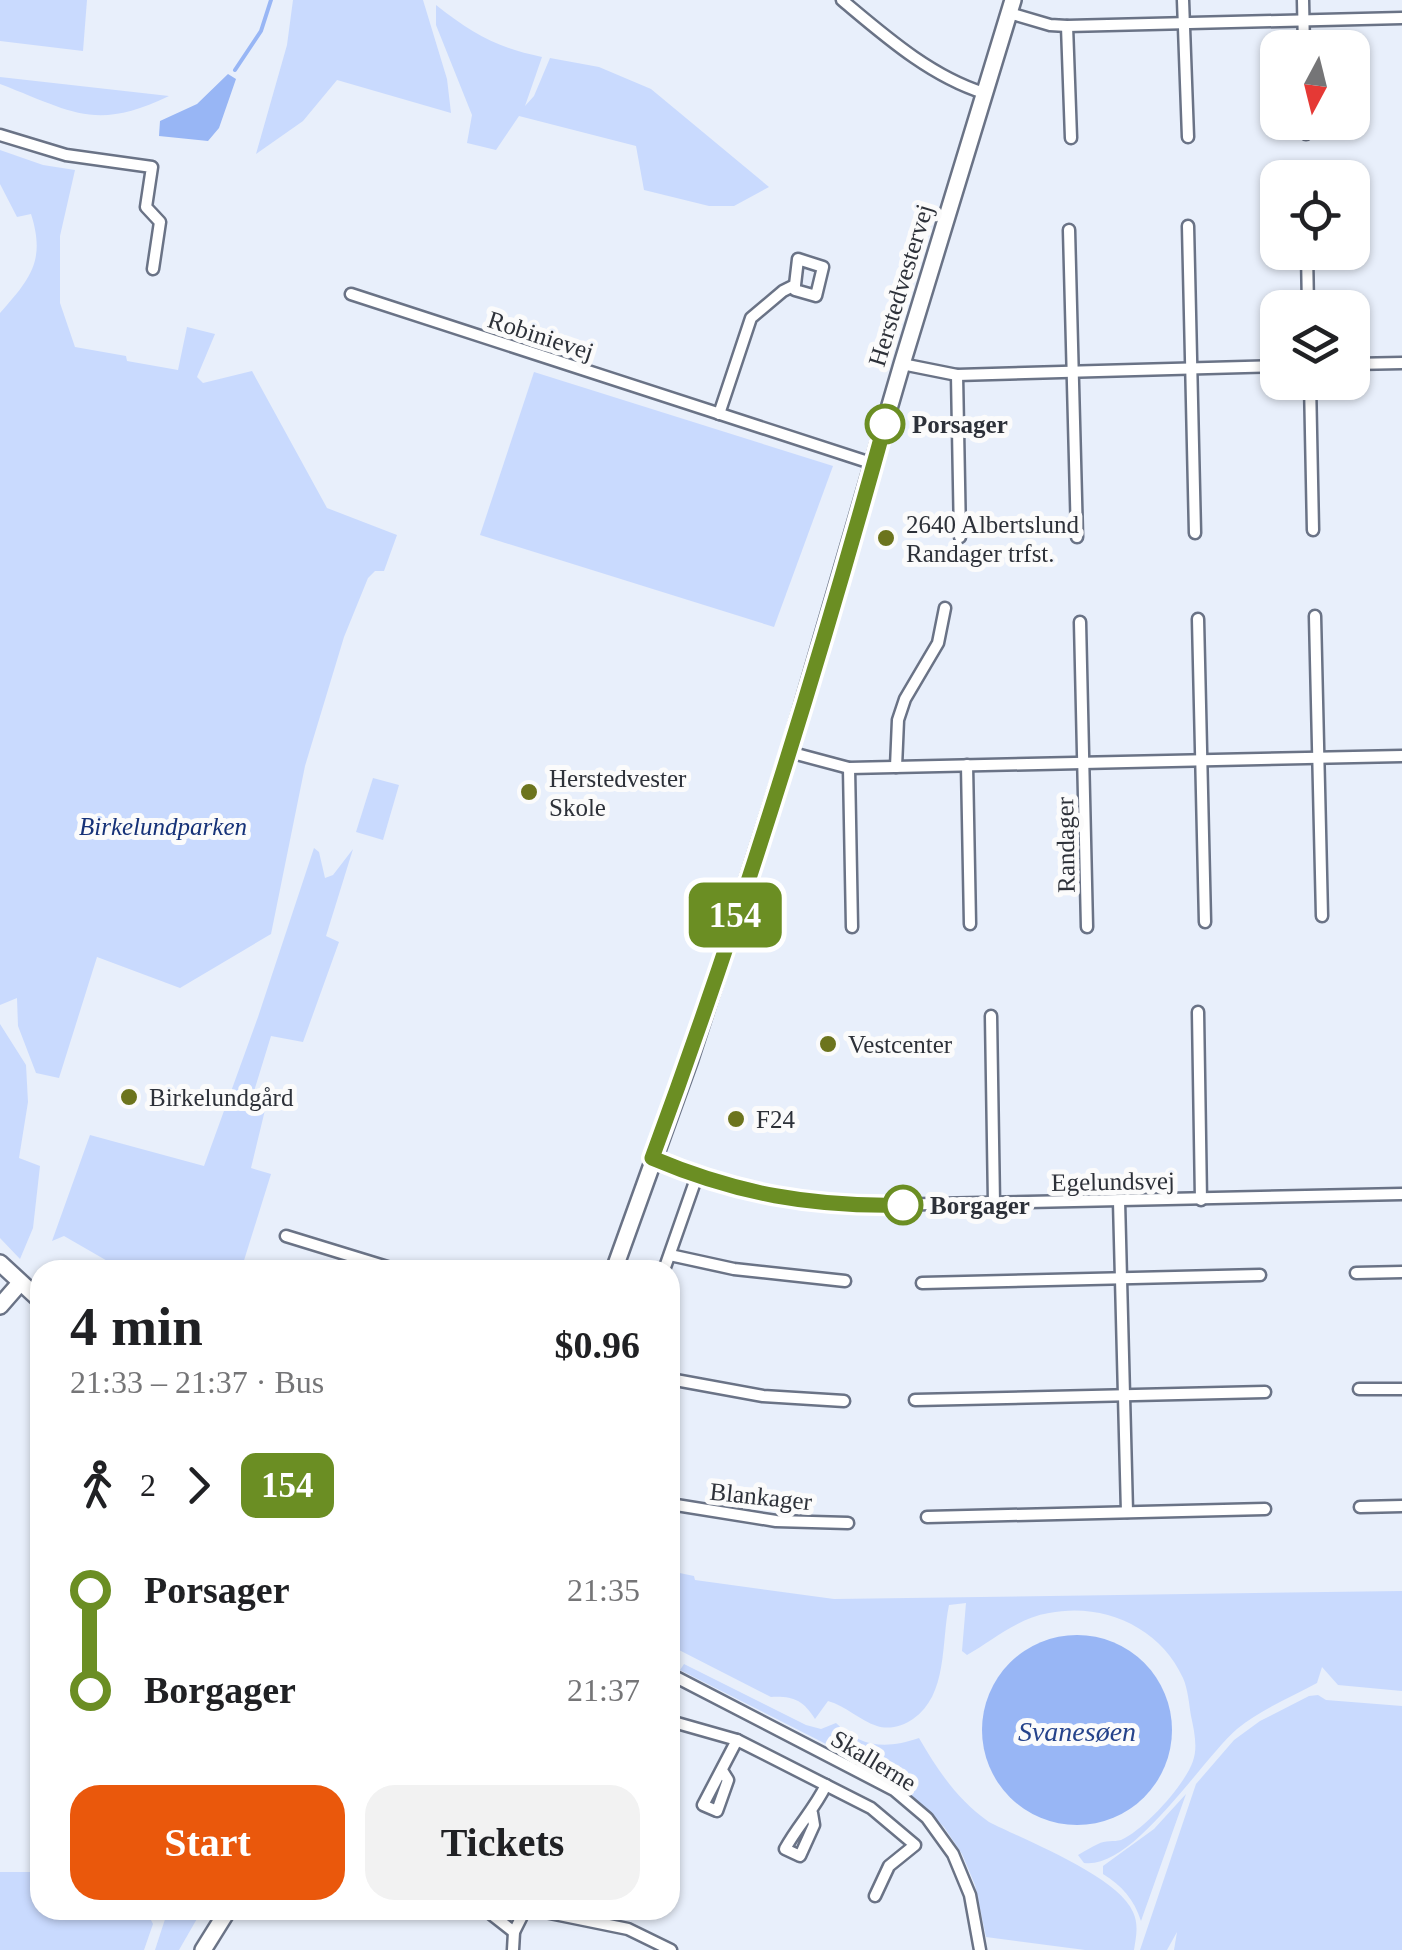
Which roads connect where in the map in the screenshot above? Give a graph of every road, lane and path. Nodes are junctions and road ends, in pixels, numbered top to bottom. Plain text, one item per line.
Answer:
1 (842, 0) edge
2 (1183, 0) edge
3 (1303, 0) edge
4 (1011, 6) edge
5 (1402, 18) edge
6 (1304, 21) junction
7 (1183, 25) junction
8 (1067, 26) junction
9 (1304, 30) edge
10 (984, 93) junction
11 (0, 136) edge
12 (1188, 137) dead end
13 (1070, 138) dead end
14 (1188, 226) dead end
15 (1069, 230) dead end
16 (153, 269) dead end
17 (795, 285) dead end
18 (351, 294) dead end
19 (902, 364) junction
20 (1370, 364) edge
21 (1402, 364) edge
22 (1260, 366) edge
23 (1191, 368) junction
24 (1072, 370) junction
25 (956, 375) junction
26 (1310, 400) edge
27 (719, 414) junction
28 (874, 464) junction
29 (1313, 530) dead end
30 (1195, 534) dead end
31 (960, 537) dead end
32 (1078, 537) dead end
33 (945, 608) dead end
34 (1315, 616) dead end
35 (1198, 618) dead end
36 (1080, 622) dead end
37 (789, 752) junction
38 (1402, 756) edge
39 (1318, 758) junction
40 (1201, 760) junction
41 (1083, 763) junction
42 (967, 765) junction
43 (896, 767) junction
44 (849, 768) junction
45 (1322, 916) dead end
46 (1204, 922) dead end
47 (970, 924) dead end
48 (1087, 926) dead end
49 (852, 927) dead end
50 (1198, 1012) dead end
51 (991, 1016) dead end
52 (652, 1158) junction
53 (697, 1176) junction
54 (1402, 1194) edge
55 (1201, 1200) junction
56 (1120, 1201) junction
57 (994, 1203) junction
58 (286, 1236) dead end
59 (670, 1255) junction
60 (364, 1260) edge
61 (617, 1260) edge
62 (668, 1260) edge
63 (0, 1263) edge
64 (1402, 1272) edge
65 (1356, 1273) dead end
66 (1260, 1275) dead end
67 (1121, 1278) junction
68 (846, 1281) dead end
69 (20, 1283) junction
70 (922, 1283) dead end
71 (30, 1292) edge
72 (0, 1306) edge
73 (680, 1381) edge
74 (1402, 1388) edge
75 (1359, 1389) dead end
76 (1265, 1392) dead end
77 (1124, 1395) junction
78 (915, 1400) dead end
79 (844, 1401) dead end
80 (680, 1506) edge
81 (1402, 1506) edge
82 (1360, 1507) dead end
83 (1265, 1509) dead end
84 (1127, 1512) junction
85 (927, 1517) dead end
86 (848, 1523) dead end
87 (680, 1679) edge
88 (680, 1724) edge
89 (737, 1740) junction
90 (723, 1772) dead end
91 (826, 1785) junction
92 (812, 1813) dead end
93 (875, 1896) dead end
94 (222, 1920) edge
95 (499, 1920) edge
96 (520, 1920) edge
97 (584, 1920) edge
98 (514, 1932) junction
99 (202, 1950) edge
100 (514, 1950) edge
101 (671, 1950) edge
102 (980, 1950) edge

1 - 10 street
2 - 7 street
3 - 6 street
4 - 8 street
4 - 10 street, Herstedvestervej
5 - 6 street
6 - 7 street
6 - 9 street
7 - 8 street
7 - 12 street
8 - 13 street
10 - 19 street, Herstedvestervej
11 - 16 street
14 - 23 street
15 - 24 street
17 - 27 street
18 - 27 street, Robinievej
19 - 25 street
19 - 28 street, Herstedvestervej
20 - 21 street
22 - 23 street
23 - 24 street
23 - 30 street
24 - 25 street
24 - 32 street
25 - 31 street
26 - 29 street
27 - 28 street, Robinievej
28 - 37 street, Herstedvestervej
33 - 43 street
34 - 39 street
35 - 40 street
36 - 41 street, Randager
37 - 44 street, Randager
37 - 52 street, Herstedvestervej
38 - 39 street, Randager
39 - 40 street, Randager
39 - 45 street
40 - 41 street, Randager
40 - 46 street
41 - 42 street, Randager
41 - 48 street, Randager
42 - 43 street, Randager
42 - 47 street
43 - 44 street, Randager
44 - 49 street
50 - 55 street
51 - 57 street
52 - 53 street, Egelundsvej
52 - 61 street, Herstedvestervej
53 - 57 street, Egelundsvej
53 - 59 street
54 - 55 street, Egelundsvej
55 - 56 street, Egelundsvej
56 - 57 street, Egelundsvej
56 - 67 street
58 - 60 street
59 - 62 street
59 - 68 street
63 - 69 street
64 - 65 street
66 - 67 street
67 - 70 street
67 - 77 street
69 - 71 street
69 - 72 street
73 - 79 street
74 - 75 street
76 - 77 street
77 - 78 street
77 - 84 street
80 - 86 street, Blankager
81 - 82 street
83 - 84 street
84 - 85 street
87 - 102 street, Skallerne
88 - 89 street
89 - 90 street
89 - 91 street
91 - 92 street
91 - 93 street
94 - 99 street
95 - 98 street
96 - 98 street
97 - 101 street
98 - 100 street

